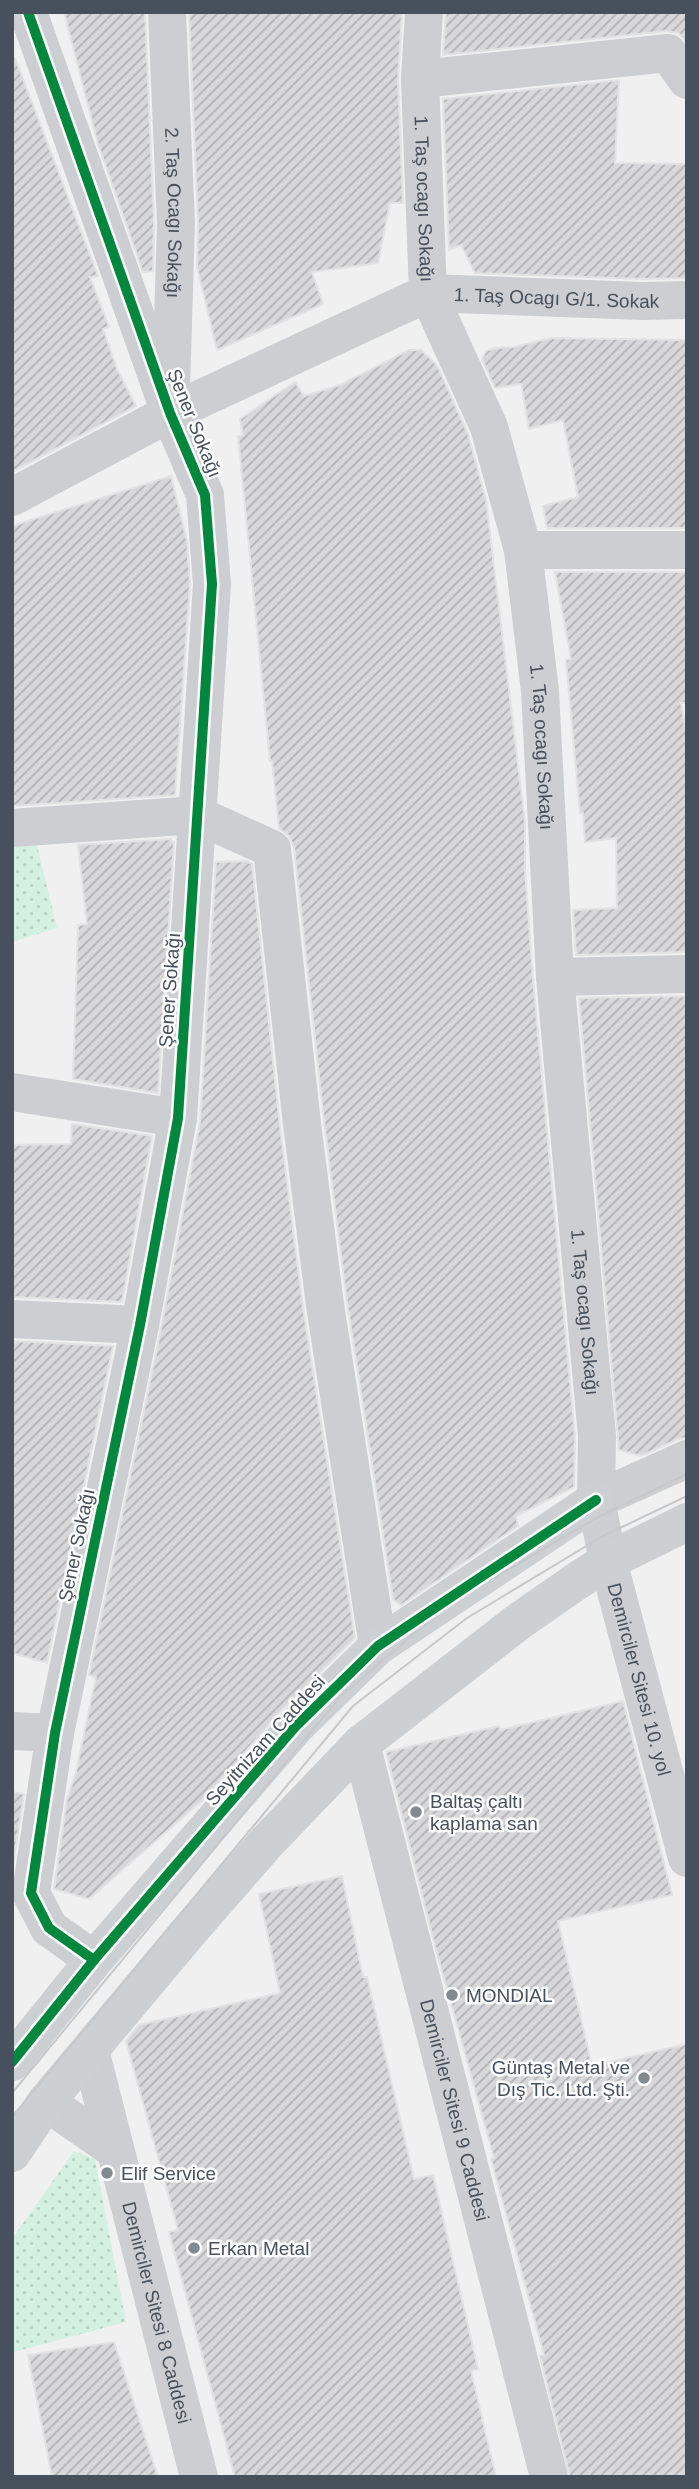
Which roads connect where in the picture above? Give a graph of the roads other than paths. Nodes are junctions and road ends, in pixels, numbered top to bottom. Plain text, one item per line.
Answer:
1 (28, 12) edge
2 (167, 12) edge
3 (424, 12) edge
4 (420, 79) junction
5 (687, 80) edge
6 (428, 293) junction
7 (687, 300) edge
8 (170, 413) junction
9 (12, 498) edge
10 (523, 550) junction
11 (687, 550) edge
12 (197, 815) junction
13 (12, 828) edge
14 (687, 974) edge
15 (555, 977) junction
16 (12, 1092) edge
17 (178, 1118) junction
18 (12, 1319) edge
19 (140, 1325) junction
20 (687, 1459) edge
21 (596, 1500) junction
22 (687, 1522) edge
23 (608, 1561) junction
24 (378, 1646) junction
25 (12, 1731) edge
26 (55, 1733) junction
27 (361, 1744) junction
28 (687, 1857) edge
29 (94, 1960) junction
30 (90, 2050) junction
31 (12, 2062) edge
32 (46, 2102) junction
33 (115, 2150) junction
34 (12, 2152) edge
35 (199, 2477) edge
36 (550, 2477) edge

1 - 8 street, Şener Sokağı
2 - 8 street, 2. Taş Ocagı Sokağı
3 - 4 street, 1. Taş ocagı Sokağı
4 - 5 street
4 - 6 street, 1. Taş ocagı Sokağı
6 - 7 street, 1. Taş Ocagı G/1. Sokak
6 - 8 street, 1. Taş Ocagı G/1. Sokak
6 - 10 street, 1. Taş ocagı Sokağı
8 - 9 street, 1. Taş Ocagı G/1. Sokak
8 - 12 street, Şener Sokağı
10 - 11 street
10 - 15 street, 1. Taş ocagı Sokağı
12 - 13 street
12 - 17 street, Şener Sokağı
12 - 24 street
14 - 15 street
15 - 21 street, 1. Taş ocagı Sokağı
16 - 17 street
17 - 19 street, Şener Sokağı
18 - 19 street
19 - 26 street, Şener Sokağı
20 - 21 street
21 - 23 street, Demirciler Sitesi 10. yol
21 - 24 main road, Seyitnizam Caddesi
22 - 23 main road
23 - 27 main road
23 - 28 street, Demirciler Sitesi 10. yol
24 - 29 main road, Seyitnizam Caddesi
25 - 26 street
26 - 29 street, Şener Sokağı
27 - 30 main road
27 - 36 street, Demirciler Sitesi 9 Caddesi
29 - 31 main road, Seyitnizam Caddesi
30 - 32 main road
30 - 33 street, Demirciler Sitesi 8 Caddesi
32 - 33 street
32 - 34 main road
33 - 35 street, Demirciler Sitesi 8 Caddesi

